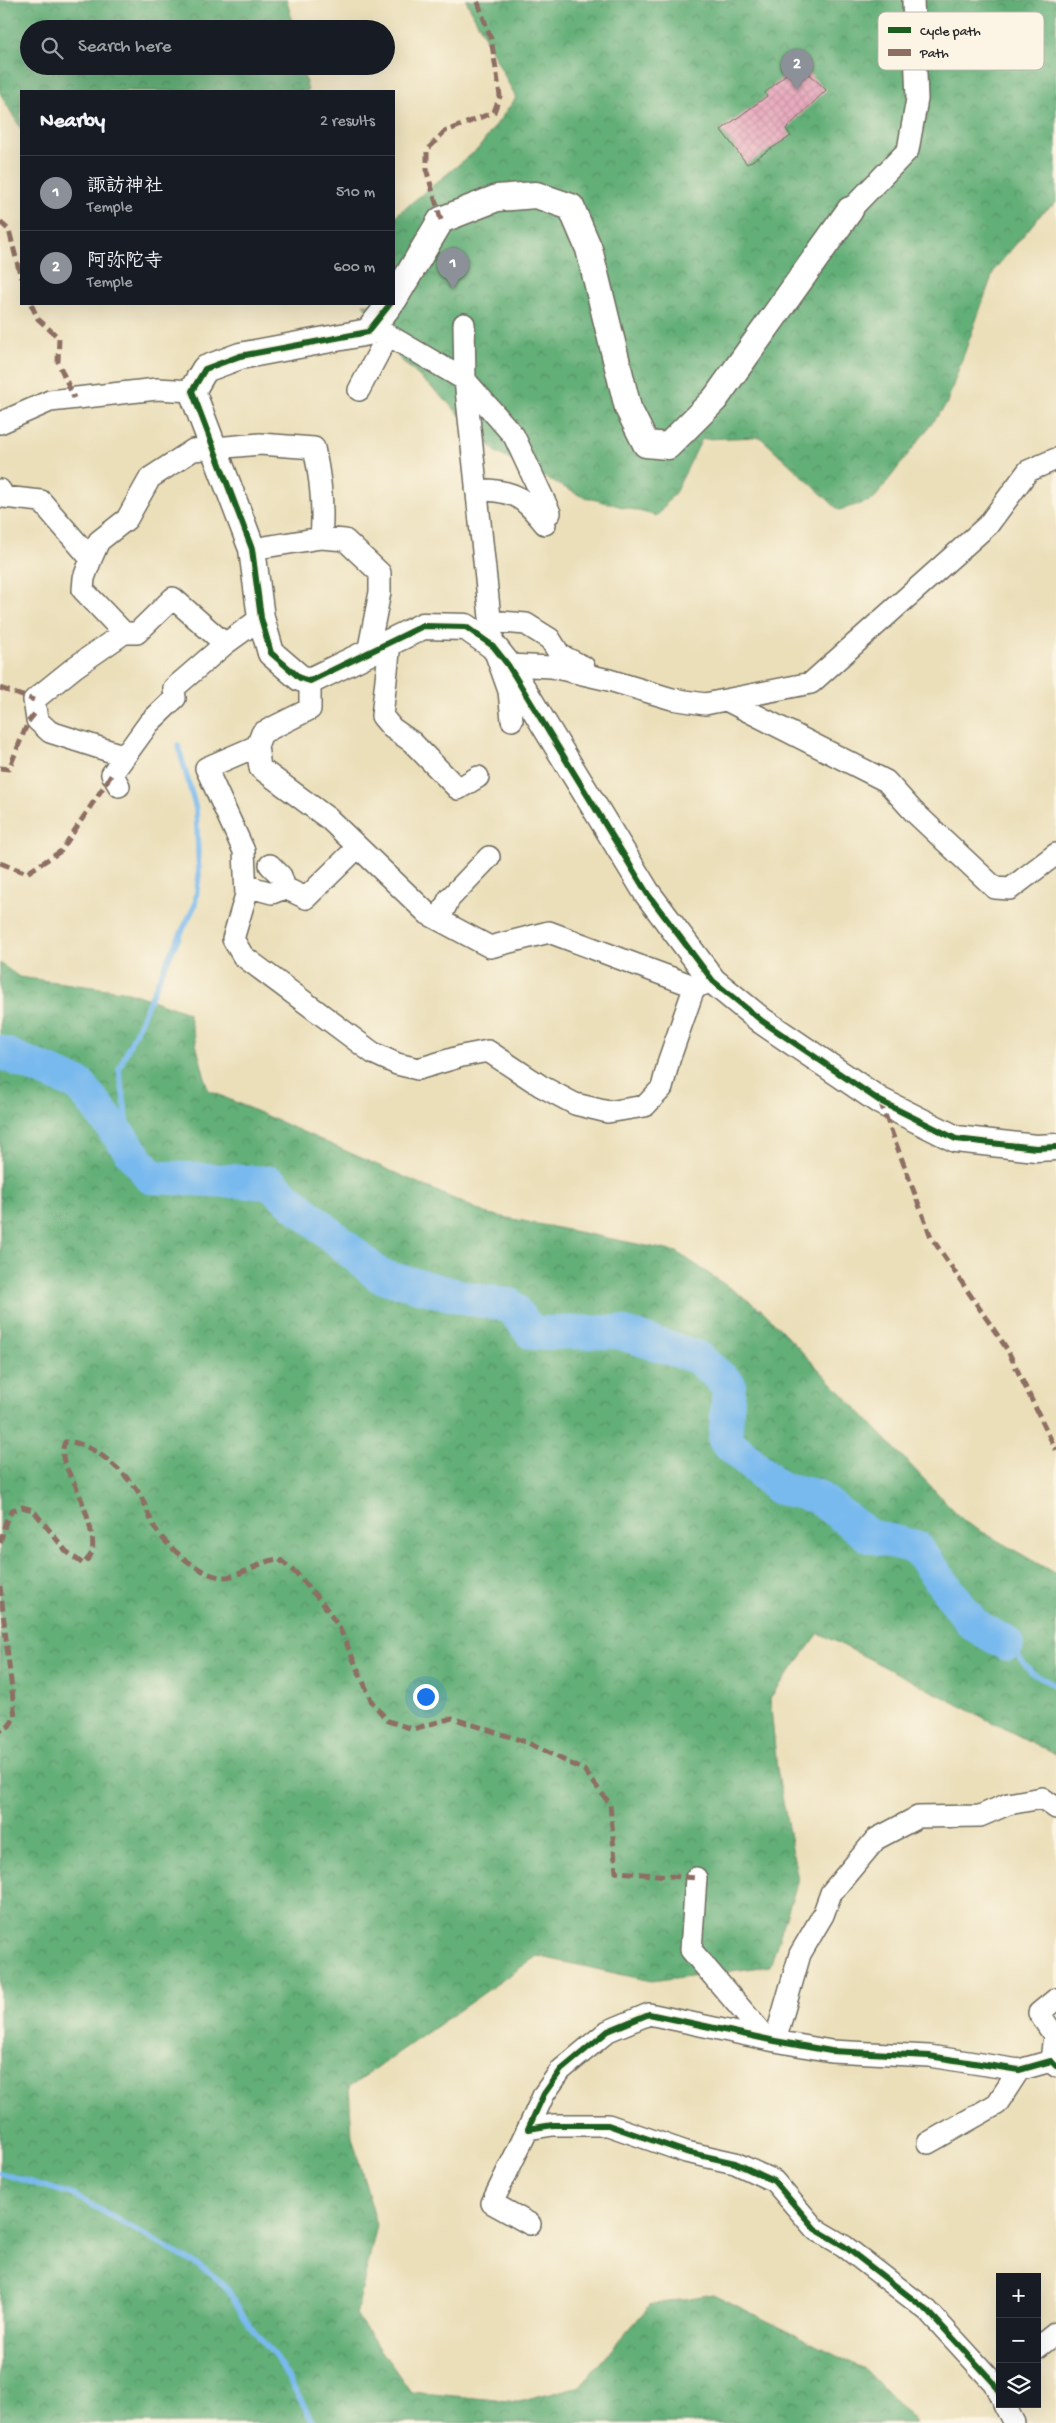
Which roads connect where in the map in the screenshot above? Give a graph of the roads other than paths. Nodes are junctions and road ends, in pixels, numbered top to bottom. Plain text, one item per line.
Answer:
1 (916, 70) edge
2 (850, 210) joint
3 (395, 297) edge
4 (390, 305) edge
5 (464, 324) dead end
6 (378, 334) junction
7 (465, 380) junction
8 (359, 390) dead end
9 (192, 392) junction
10 (0, 423) edge
11 (213, 448) junction
12 (1056, 459) edge
13 (476, 489) junction
14 (0, 490) edge
15 (321, 538) junction
16 (252, 549) junction
17 (90, 560) junction
18 (261, 618) junction
19 (124, 633) junction
20 (224, 644) junction
21 (497, 644) junction
22 (379, 648) junction
23 (310, 680) junction
24 (609, 680) junction
25 (726, 700) junction
26 (512, 720) dead end
27 (257, 746) junction
28 (125, 756) junction
29 (478, 777) dead end
30 (119, 786) dead end
31 (358, 847) junction
32 (1056, 854) edge
33 (489, 857) dead end
34 (270, 865) dead end
35 (246, 886) junction
36 (285, 888) junction
37 (439, 920) junction
38 (704, 984) junction
39 (1056, 1147) edge
40 (1056, 1808) edge
41 (696, 1878) dead end
42 (1056, 1999) edge
43 (770, 2040) junction
44 (1054, 2063) edge
45 (1019, 2070) junction
46 (528, 2129) junction
47 (928, 2143) dead end
48 (530, 2224) dead end
49 (1056, 2333) edge
50 (1041, 2345) edge
51 (996, 2384) edge
52 (1006, 2408) edge
53 (1014, 2423) edge

1 - 2 street
2 - 3 street
4 - 6 street
5 - 7 street
6 - 7 street
6 - 8 street
6 - 9 street
7 - 13 street
7 - 13 street
9 - 10 street
9 - 11 street
11 - 15 street
11 - 16 street
11 - 17 street
12 - 25 street
13 - 21 street
14 - 17 street
15 - 16 street
15 - 22 street
16 - 18 street
17 - 19 street
18 - 20 street
18 - 23 street
19 - 20 street
19 - 28 street
20 - 28 street
21 - 22 street
21 - 24 street
21 - 24 street
21 - 26 street
21 - 38 street
22 - 23 street
22 - 29 street
23 - 27 street
24 - 25 street
25 - 32 street
27 - 31 street
27 - 35 street
28 - 30 street
31 - 36 street
31 - 37 street
33 - 37 street
34 - 36 street
35 - 36 street
35 - 38 street
37 - 38 street
38 - 39 street
40 - 43 street
41 - 43 street
42 - 44 street
43 - 45 street
43 - 46 street
44 - 45 street
45 - 47 street
46 - 48 street
46 - 51 street
49 - 50 street
52 - 53 street

